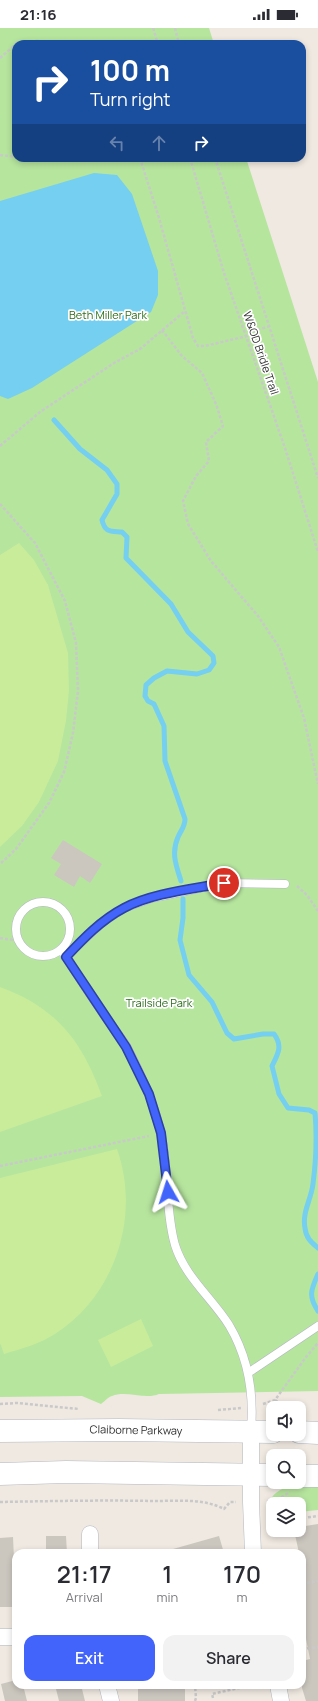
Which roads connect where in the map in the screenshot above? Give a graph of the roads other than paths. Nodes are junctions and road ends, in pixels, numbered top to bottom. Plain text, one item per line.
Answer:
1 (286, 884) road end
2 (61, 950) junction
3 (66, 957) junction
4 (318, 1326) edge
5 (248, 1373) junction
6 (0, 1431) edge
7 (251, 1432) junction
8 (266, 1432) edge
9 (306, 1432) edge
10 (318, 1433) edge
11 (0, 1474) edge
12 (252, 1475) junction
13 (266, 1475) edge
14 (318, 1476) edge
15 (306, 1480) edge
16 (90, 1534) dead end
17 (90, 1549) edge
18 (253, 1549) edge
19 (0, 1637) edge
20 (12, 1637) edge
21 (108, 1689) edge
22 (279, 1689) edge
23 (111, 1701) edge
24 (281, 1701) edge

1 - 3 lane
2 - 2 lane
2 - 3 lane
3 - 5 lane
4 - 5 lane
5 - 7 lane
6 - 7 main road, Claiborne Parkway
7 - 8 main road, Claiborne Parkway
7 - 12 street
9 - 10 main road
11 - 12 main road
12 - 13 main road
12 - 18 street
14 - 15 main road
16 - 17 street
19 - 20 street
21 - 23 street
22 - 24 street

